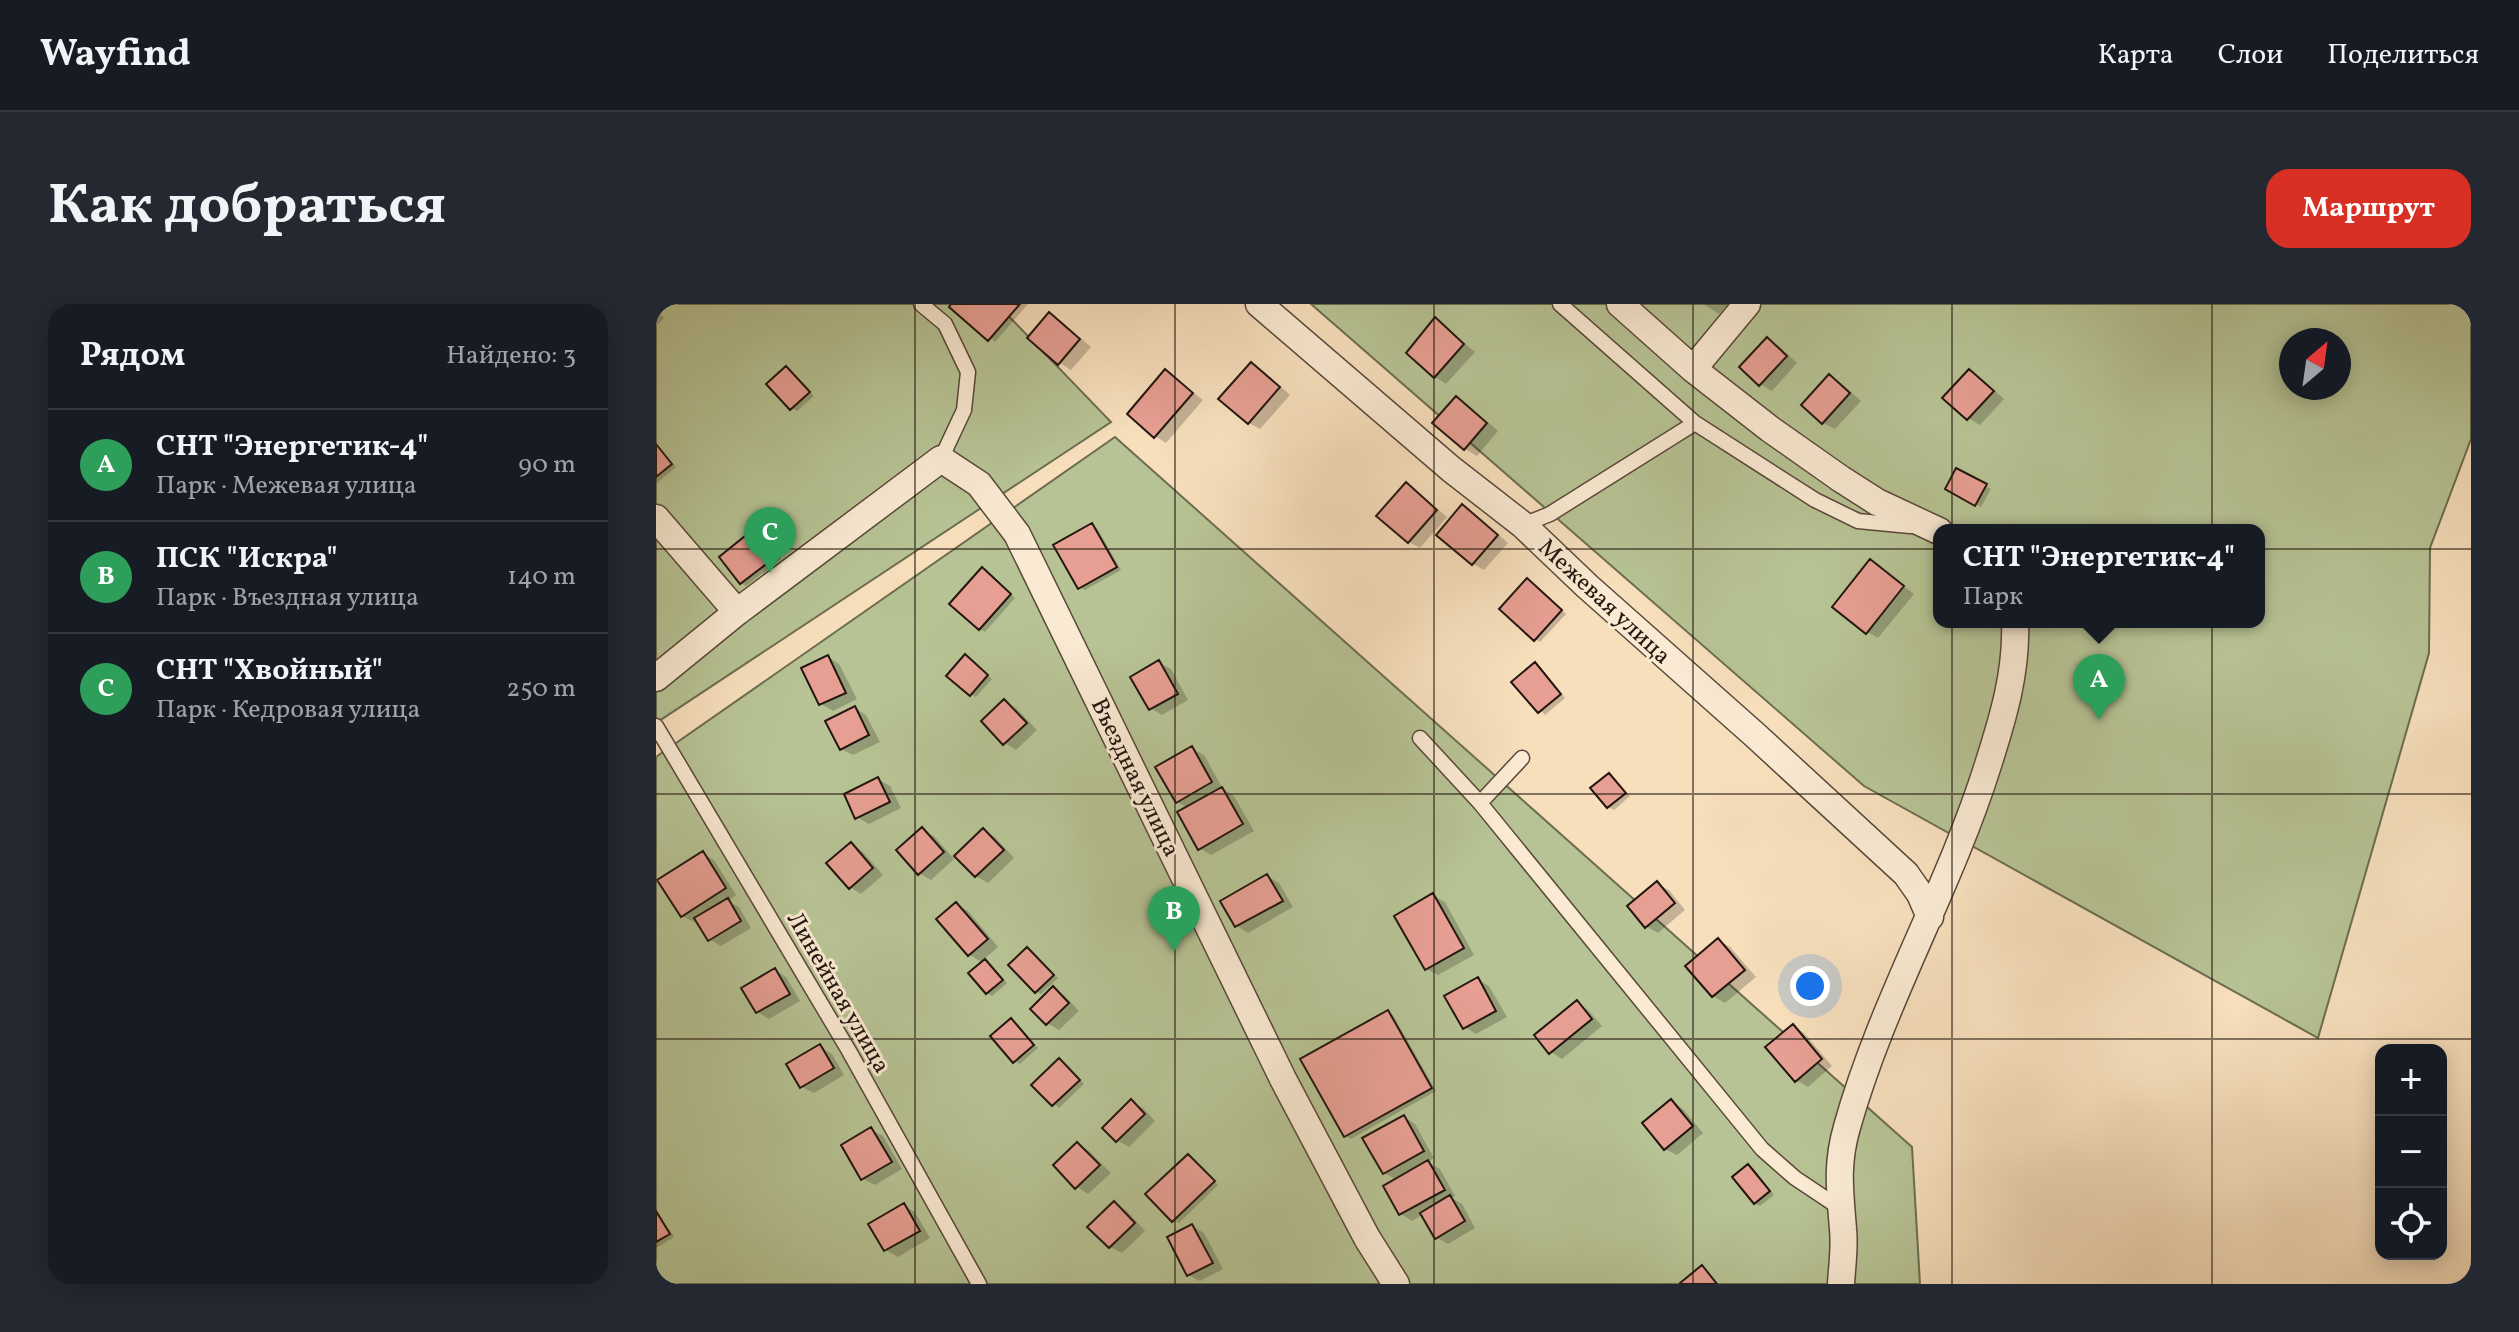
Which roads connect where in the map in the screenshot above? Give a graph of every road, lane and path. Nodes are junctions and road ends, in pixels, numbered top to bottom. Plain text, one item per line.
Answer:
1 (921, 304) edge
2 (1259, 304) edge
3 (1560, 304) edge
4 (1620, 304) edge
5 (1747, 304) edge
6 (1693, 369) junction
7 (1695, 423) junction
8 (941, 459) junction
9 (656, 518) edge
10 (1523, 525) junction
11 (1933, 528) edge
12 (1933, 530) edge
13 (737, 612) junction
14 (2015, 628) edge
15 (656, 678) edge
16 (656, 726) edge
17 (1420, 738) dead end
18 (1522, 758) dead end
19 (1480, 803) junction
20 (1930, 917) junction
21 (1840, 1208) junction
22 (979, 1284) edge
23 (1396, 1284) edge
24 (1841, 1284) edge

1 - 8 lane
2 - 10 street, Межевая улица
3 - 7 lane
4 - 6 street
5 - 6 street
6 - 11 street
7 - 10 lane
7 - 12 lane
8 - 13 street
8 - 23 street, Въездная улица
9 - 13 street
10 - 20 street, Межевая улица
13 - 15 street
14 - 20 street
16 - 22 lane, Линейная улица
17 - 19 lane
18 - 19 lane
19 - 21 lane
20 - 21 street
21 - 24 street

